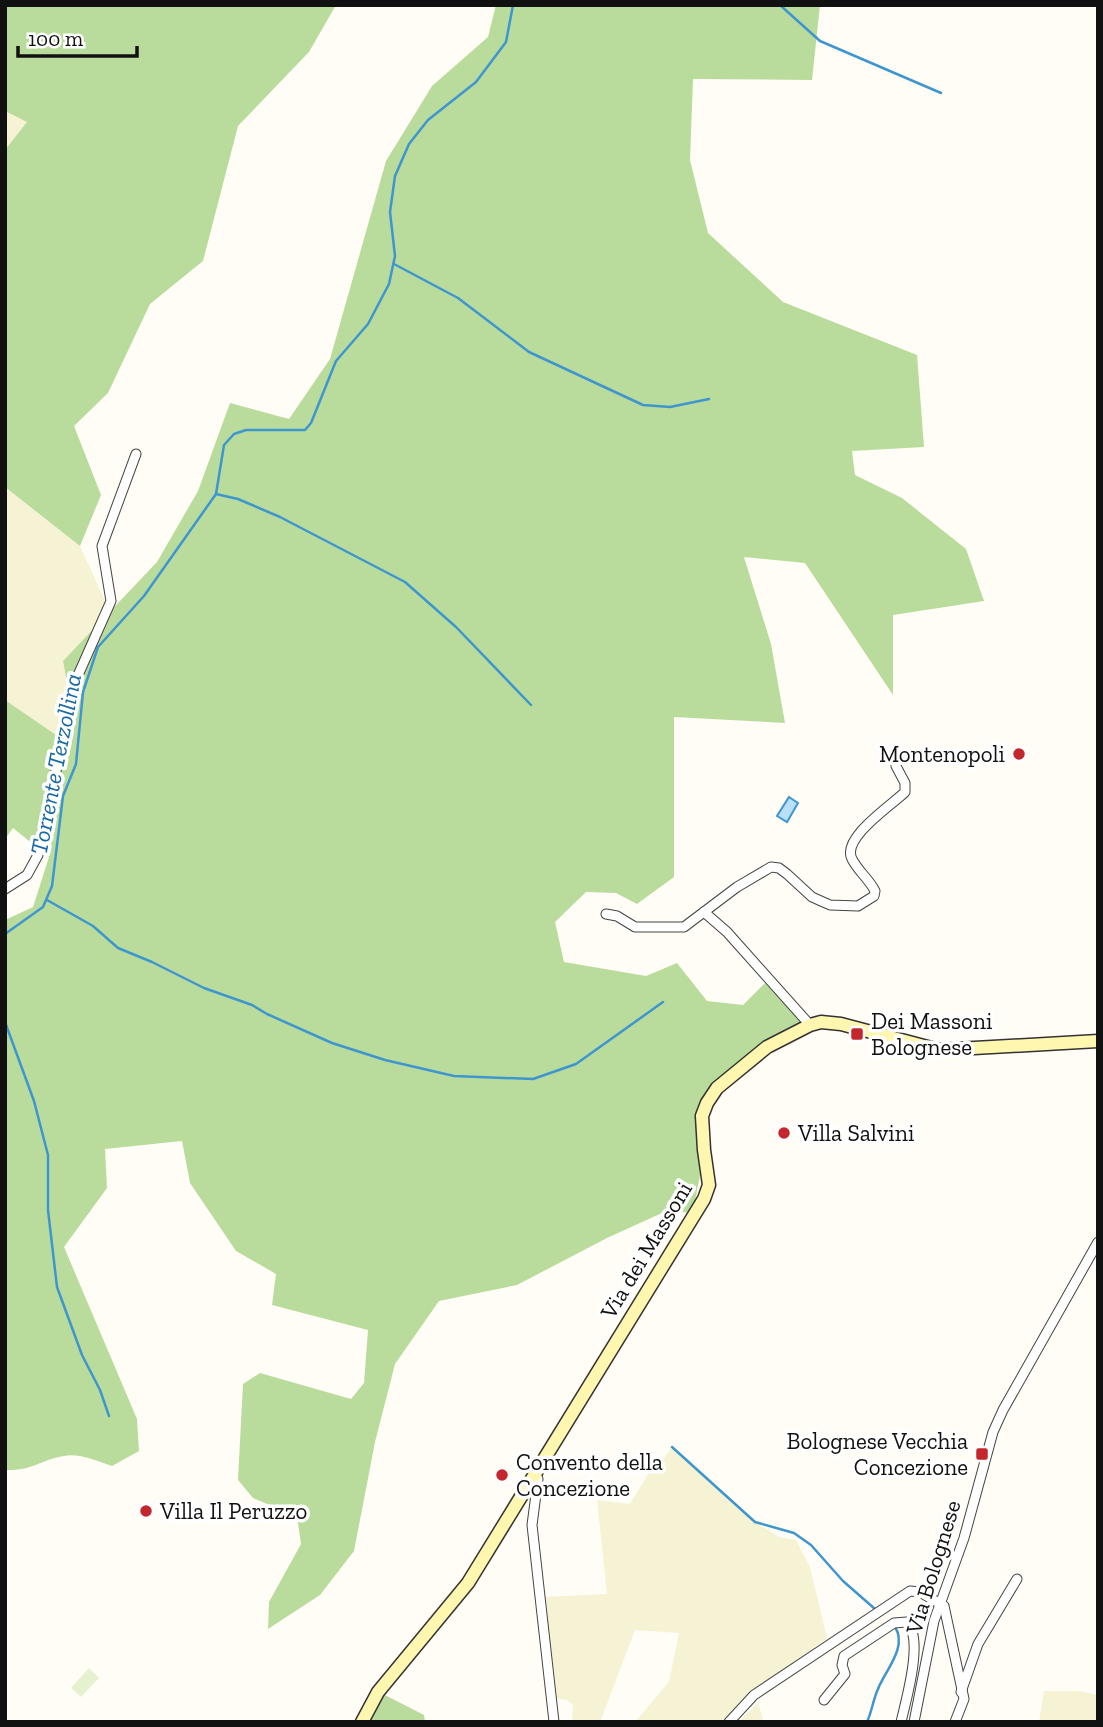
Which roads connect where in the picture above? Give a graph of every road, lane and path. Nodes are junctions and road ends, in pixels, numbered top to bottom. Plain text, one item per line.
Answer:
1 (136, 454) dead end
2 (896, 766) dead end
3 (5, 889) edge
4 (704, 912) junction
5 (606, 914) dead end
6 (810, 1025) junction
7 (1098, 1041) edge
8 (1098, 1242) edge
9 (536, 1475) junction
10 (1017, 1579) dead end
11 (940, 1603) junction
12 (961, 1692) junction
13 (824, 1700) dead end
14 (362, 1722) edge
15 (554, 1722) edge
16 (729, 1722) edge
17 (901, 1722) edge
18 (914, 1722) edge
19 (956, 1722) edge

1 - 3 street
2 - 4 street
4 - 5 street
4 - 6 street
6 - 7 street, Via dei Massoni
6 - 9 street, Via dei Massoni
8 - 11 street, Via Bolognese
9 - 14 street, Via dei Massoni
9 - 15 street
10 - 12 street
11 - 12 street
11 - 16 street
11 - 18 street, Via Bolognese
12 - 19 street
13 - 17 street, Via Bolognese

